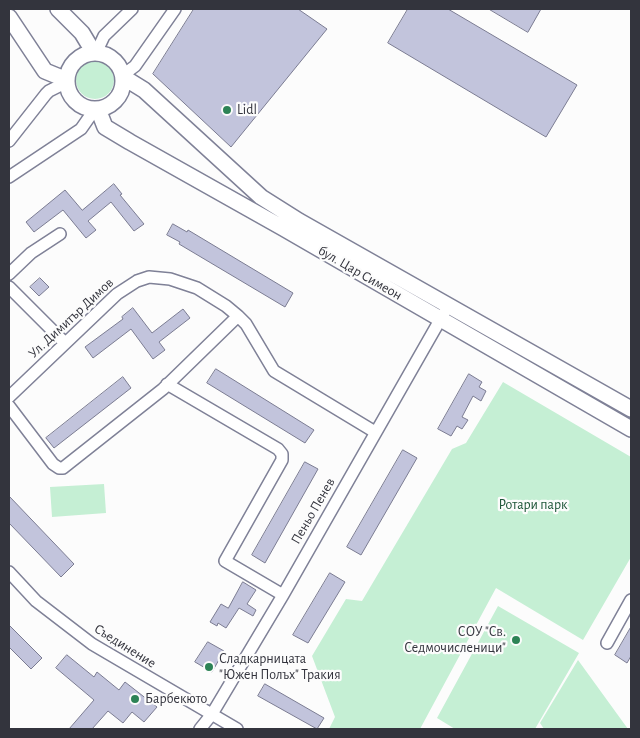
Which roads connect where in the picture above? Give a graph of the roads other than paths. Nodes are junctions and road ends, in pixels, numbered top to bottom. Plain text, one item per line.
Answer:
1 (58, 9) edge
2 (132, 9) edge
3 (175, 9) edge
4 (9, 17) edge
5 (95, 53) junction
6 (123, 76) junction
7 (67, 81) junction
8 (97, 109) junction
9 (9, 141) edge
10 (9, 177) edge
11 (60, 234) dead end
12 (9, 274) edge
13 (9, 287) edge
14 (448, 305) junction
15 (238, 316) junction
16 (440, 319) junction
17 (65, 343) junction
18 (168, 384) junction
19 (9, 397) edge
20 (9, 406) edge
21 (631, 409) edge
22 (631, 429) edge
23 (375, 432) junction
24 (9, 572) edge
25 (283, 595) junction
26 (631, 600) edge
27 (607, 643) dead end
28 (212, 714) junction
29 (200, 729) edge
30 (237, 729) edge

1 - 5 main road
2 - 5 street
3 - 6 street
4 - 7 main road
5 - 6 main road
5 - 7 main road
6 - 8 main road
6 - 14 main road, бул. Цар Симеон
7 - 8 main road
7 - 9 street
8 - 10 street
8 - 16 main road, бул. Цар Симеон
11 - 12 street
13 - 17 street
14 - 16 street, Пеньо Пенев
14 - 21 main road, бул. Цар Симеон
15 - 17 street, Ул. Димитър Димов
15 - 18 street
15 - 23 street, Ул. Димитър Димов
16 - 22 main road, бул. Цар Симеон
16 - 23 street, Пеньо Пенев
17 - 19 street, Ул. Димитър Димов
18 - 20 street
18 - 25 street
23 - 25 street, Пеньо Пенев
24 - 28 street, Съединение
25 - 28 street, Пеньо Пенев
26 - 27 street
28 - 29 street, Пеньо Пенев
28 - 30 street, Съединение

